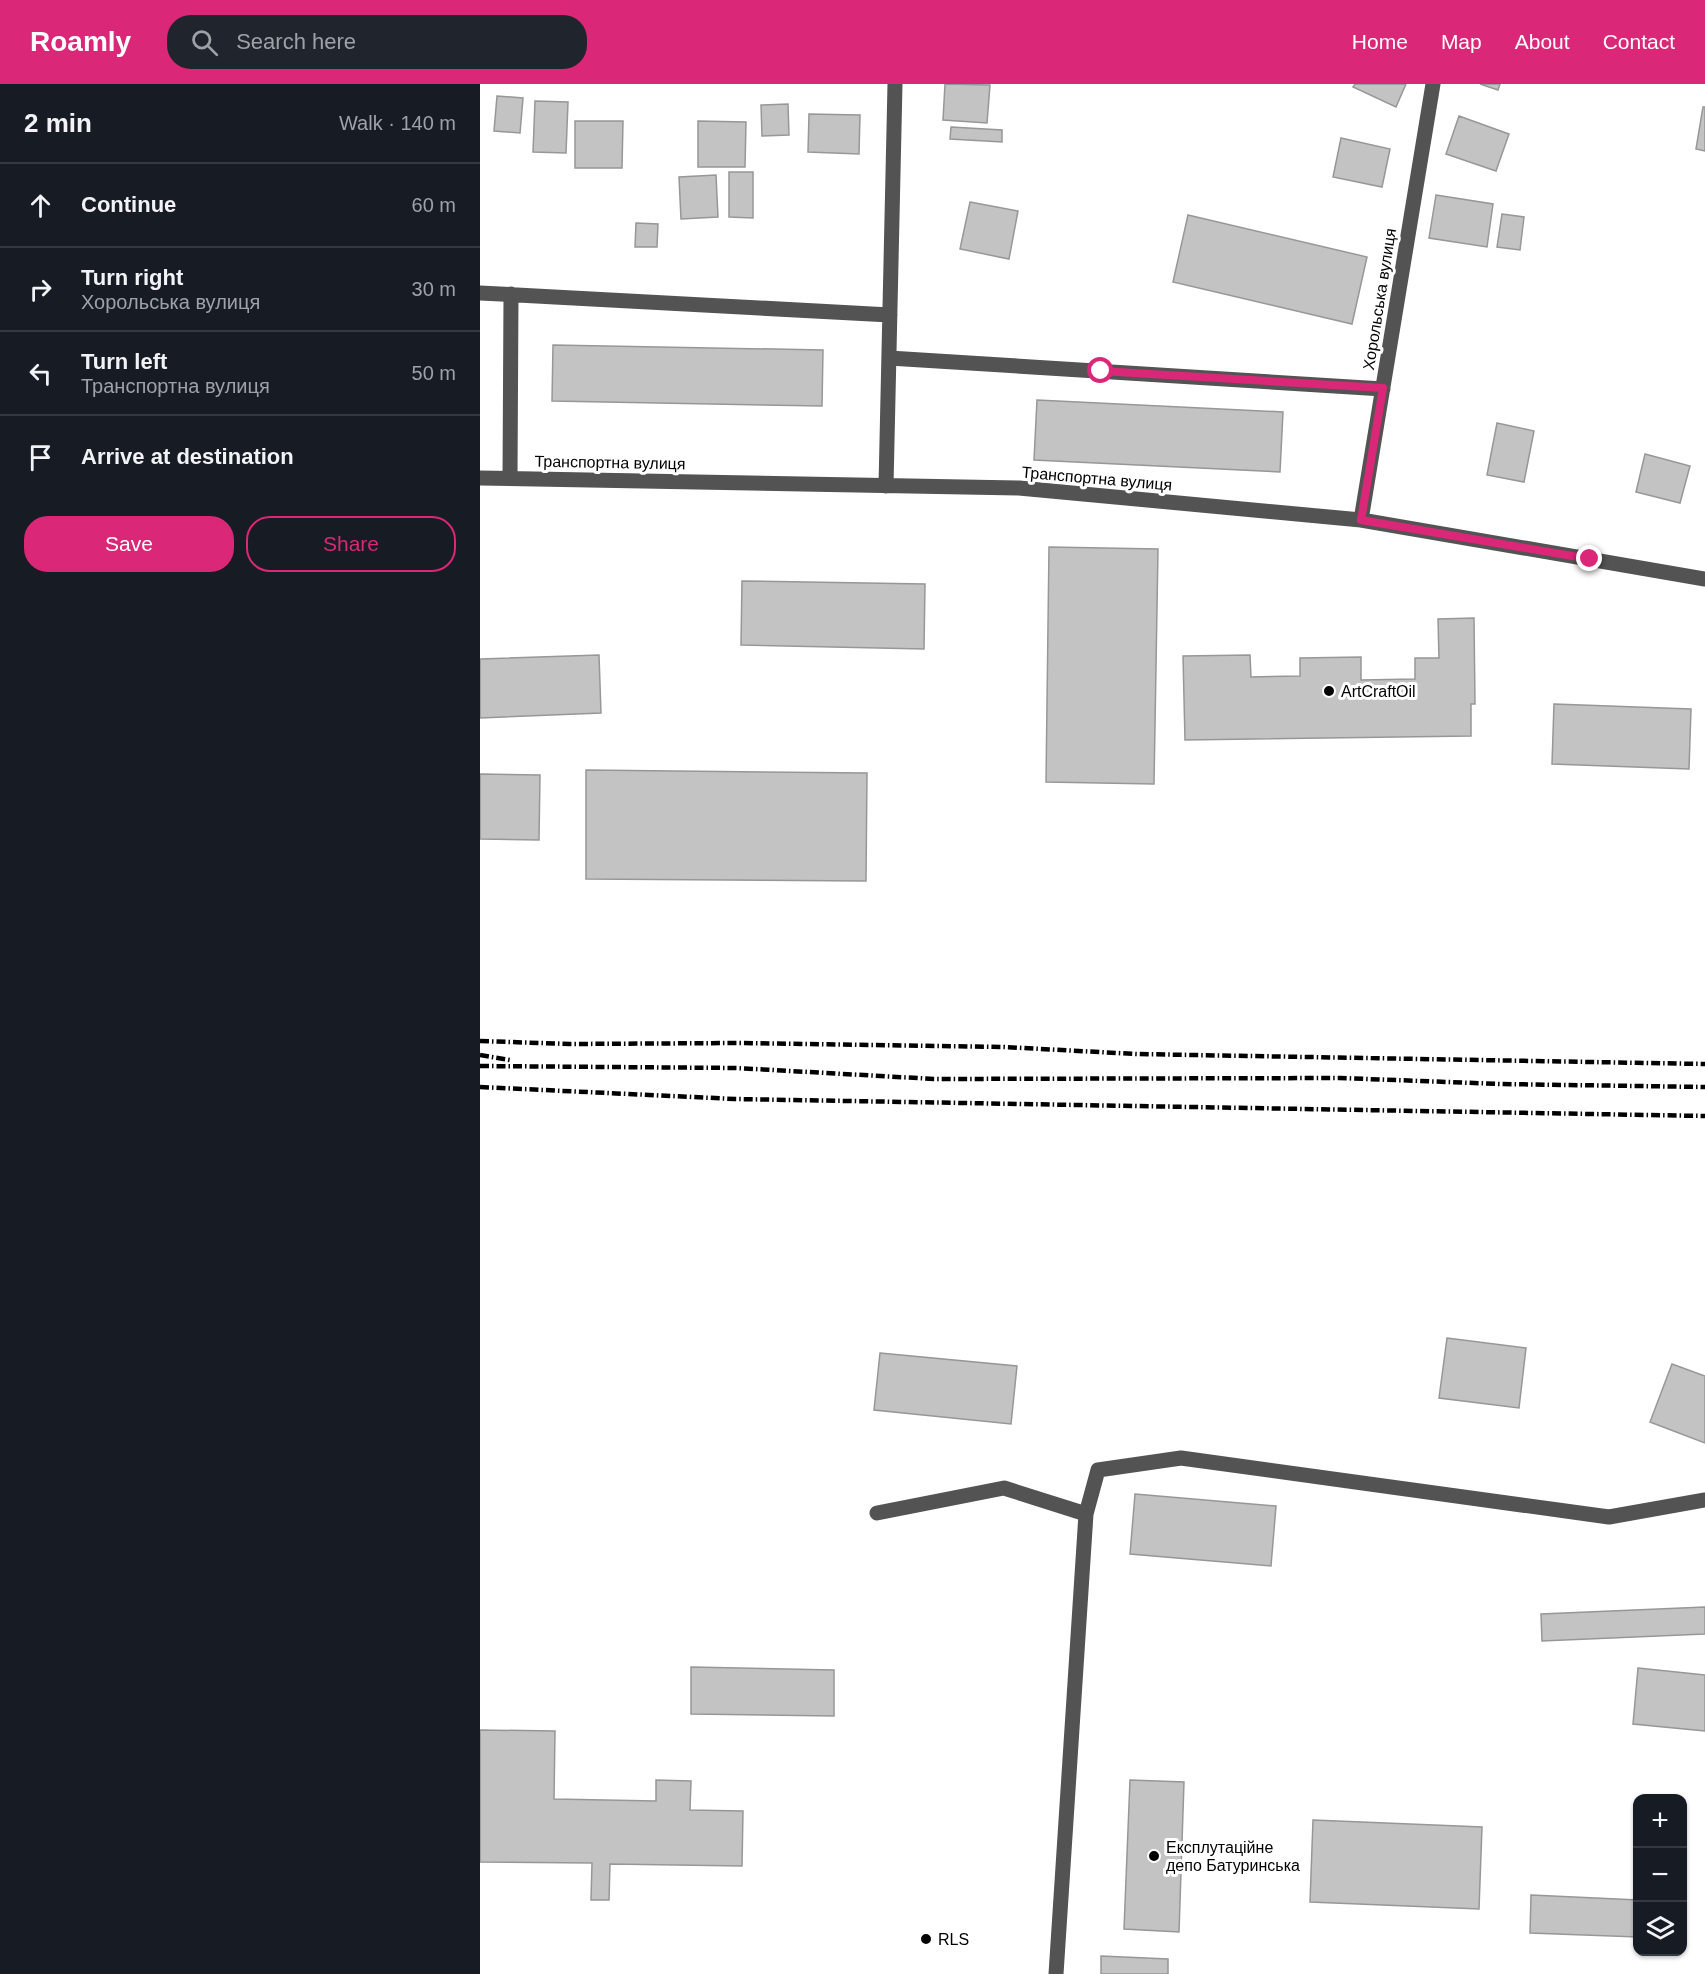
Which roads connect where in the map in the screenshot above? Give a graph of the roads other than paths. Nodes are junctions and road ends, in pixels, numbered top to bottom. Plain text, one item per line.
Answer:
1 (895, 84) edge
2 (1433, 84) edge
3 (480, 293) edge
4 (511, 294) junction
5 (890, 315) junction
6 (889, 357) junction
7 (1383, 388) junction
8 (480, 478) edge
9 (510, 478) junction
10 (886, 486) junction
11 (1361, 520) junction
12 (1705, 579) edge
13 (1705, 1500) edge
14 (877, 1513) dead end
15 (1086, 1514) junction
16 (1056, 1974) edge

1 - 5 street
2 - 7 street, Хорольська вулиця
3 - 4 street
4 - 5 street
4 - 9 street
5 - 6 street
6 - 7 street
6 - 10 street
7 - 11 street, Хорольська вулиця
8 - 9 street, Транспортна вулиця
9 - 10 street, Транспортна вулиця
10 - 11 street, Транспортна вулиця
11 - 12 street, Транспортна вулиця
13 - 15 street
14 - 15 street
15 - 16 street

